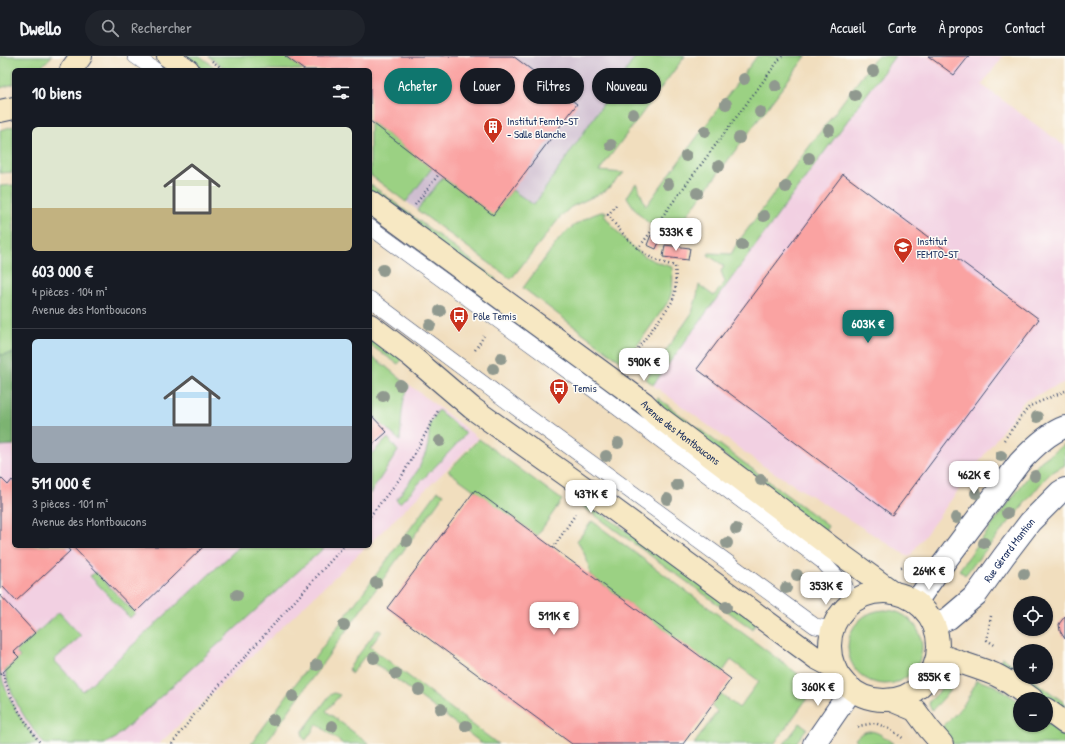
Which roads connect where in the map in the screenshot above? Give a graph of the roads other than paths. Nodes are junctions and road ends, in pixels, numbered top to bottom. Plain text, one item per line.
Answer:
1 (81, 56) edge
2 (135, 56) edge
3 (168, 56) edge
4 (72, 68) edge
5 (152, 68) edge
6 (185, 68) edge
7 (12, 108) edge
8 (0, 111) edge
9 (372, 203) edge
10 (372, 228) edge
11 (372, 300) edge
12 (372, 327) edge
13 (1065, 428) edge
14 (1065, 489) edge
15 (894, 593) junction
16 (916, 602) junction
17 (850, 604) junction
18 (934, 625) junction
19 (833, 629) junction
20 (938, 654) junction
21 (835, 668) junction
22 (852, 689) junction
23 (1022, 692) edge
24 (891, 700) junction
25 (1053, 714) edge
26 (1065, 723) edge
27 (814, 744) edge
28 (942, 744) edge

1 - 4 street
2 - 5 lane
3 - 6 street
7 - 8 street
9 - 15 street, Avenue des Montboucons
10 - 17 lane
11 - 19 lane
12 - 21 street
13 - 16 street
14 - 18 street, Rue Gérard Mantion
15 - 16 street
15 - 17 street
16 - 18 street
17 - 19 street
18 - 20 street
19 - 21 street
20 - 23 street
20 - 24 street
21 - 22 street
22 - 24 street
22 - 27 street
24 - 28 street
25 - 26 street

